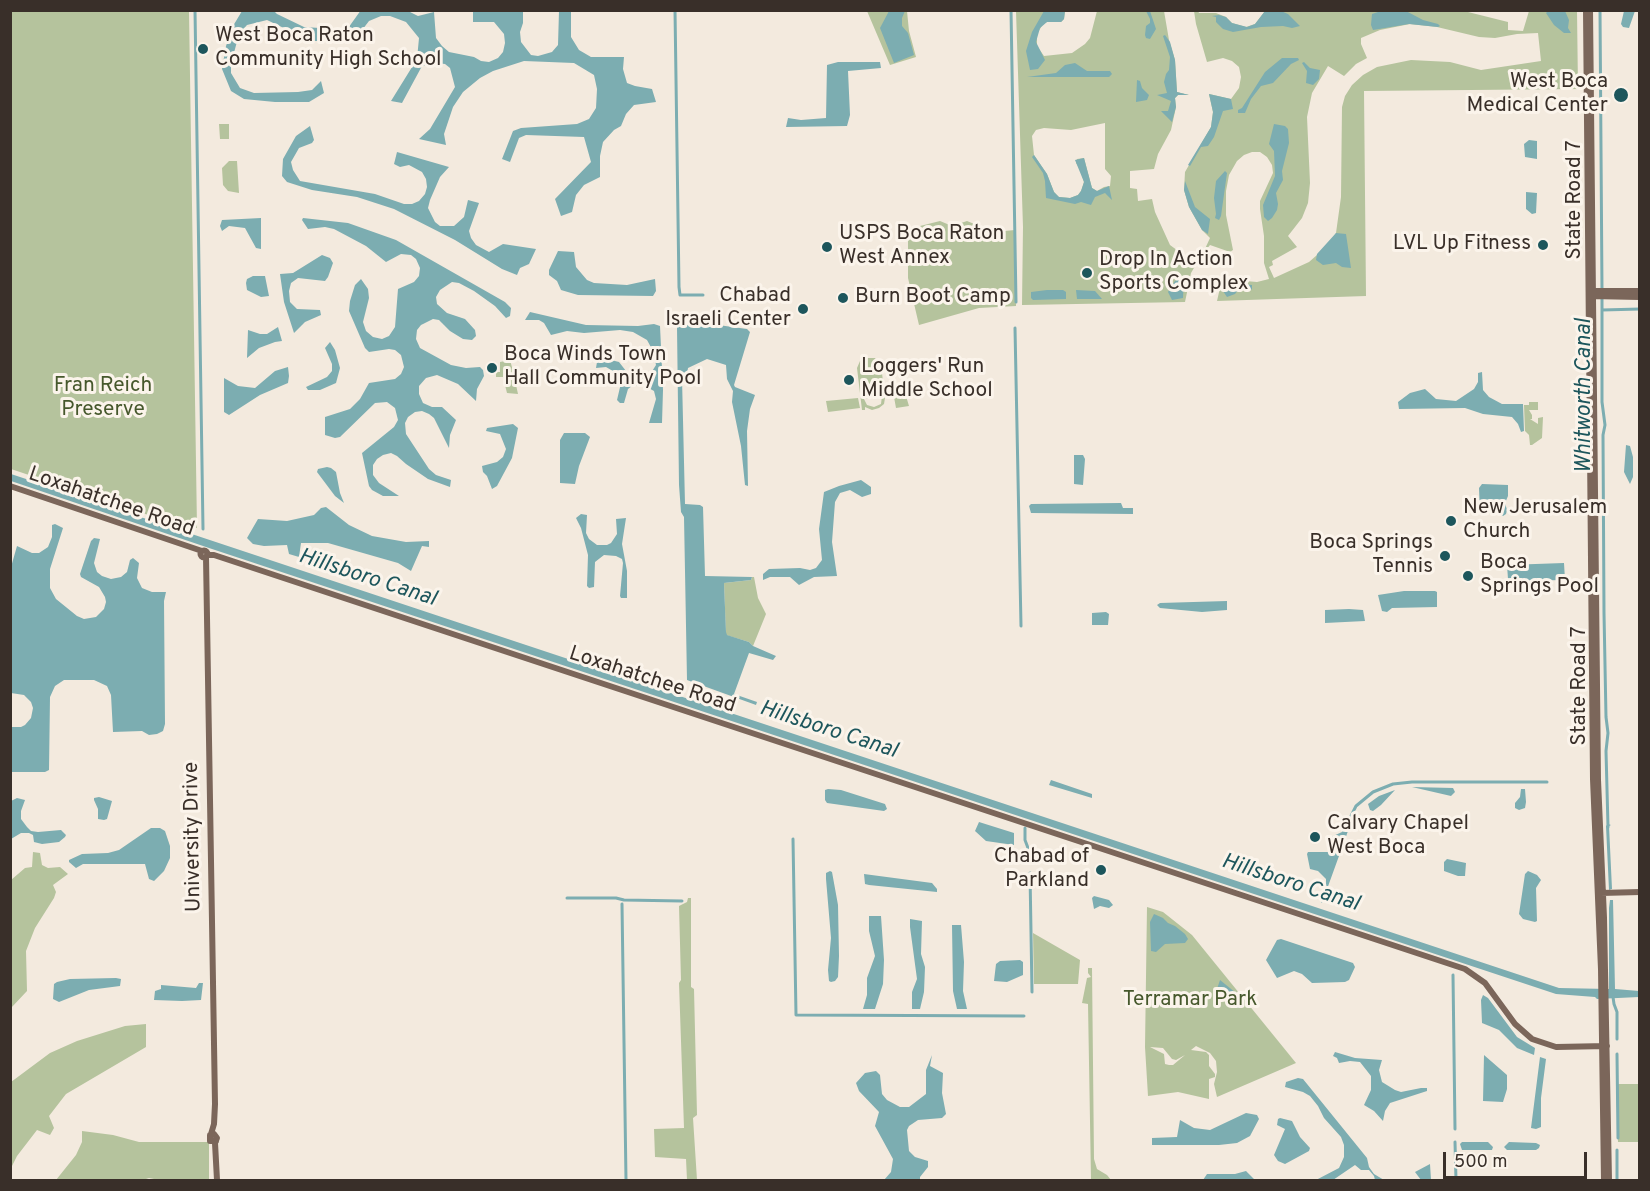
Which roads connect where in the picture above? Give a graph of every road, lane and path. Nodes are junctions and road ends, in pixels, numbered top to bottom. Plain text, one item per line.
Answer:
1 (1588, 10) edge
2 (1586, 26) junction
3 (1581, 48) dead end
4 (1591, 140) junction
5 (1591, 293) junction
6 (1606, 293) junction
7 (1640, 294) edge
8 (1588, 349) junction
9 (1594, 360) junction
10 (10, 488) edge
11 (204, 555) junction
12 (1597, 821) junction
13 (1640, 894) edge
14 (1600, 895) junction
15 (1604, 1046) junction
16 (213, 1139) junction
17 (202, 1140) dead end
18 (1606, 1143) junction
19 (216, 1178) edge
20 (1604, 1180) edge
21 (1609, 1180) edge

1 - 2 main road, State Road 7
1 - 4 main road, State Road 7
2 - 3 main road
2 - 4 main road, State Road 7
4 - 5 main road, State Road 7
5 - 6 main road
5 - 8 main road, State Road 7
5 - 9 main road, State Road 7
6 - 7 main road
6 - 7 main road
8 - 9 main road
8 - 12 main road, State Road 7
9 - 12 main road, State Road 7
10 - 11 main road, Loxahatchee Road
11 - 15 main road, Loxahatchee Road
11 - 16 main road, University Drive
12 - 14 main road, State Road 7
12 - 14 main road, State Road 7
13 - 14 main road
14 - 15 main road, State Road 7
15 - 18 main road, State Road 7
15 - 18 main road, State Road 7
16 - 17 main road
16 - 19 main road, University Drive
18 - 20 main road, State Road 7
18 - 21 main road

